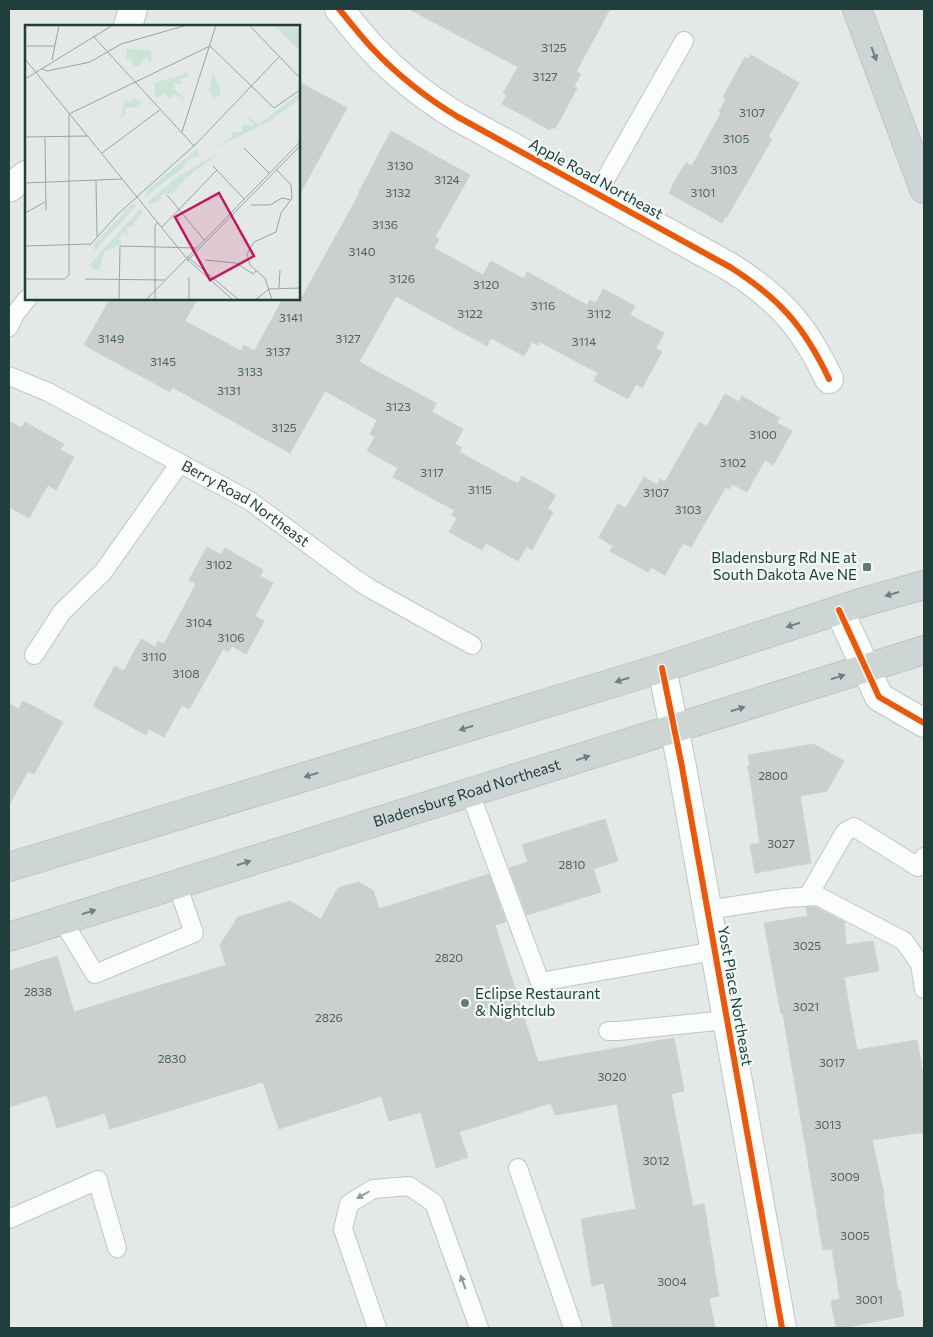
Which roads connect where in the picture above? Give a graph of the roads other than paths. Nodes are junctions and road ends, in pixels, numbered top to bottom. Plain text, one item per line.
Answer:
1 (857, 9) edge
2 (346, 12) edge
3 (684, 40) dead end
4 (25, 176) edge
5 (9, 188) edge
6 (924, 189) edge
7 (597, 194) junction
8 (26, 300) edge
9 (9, 327) edge
10 (9, 376) edge
11 (829, 379) dead end
12 (180, 463) junction
13 (924, 585) edge
14 (840, 610) junction
15 (472, 645) dead end
16 (924, 650) edge
17 (34, 655) dead end
18 (662, 668) junction
19 (866, 668) junction
20 (924, 723) edge
21 (674, 729) junction
22 (470, 793) junction
23 (924, 857) edge
24 (9, 867) edge
25 (177, 884) junction
26 (808, 896) junction
27 (707, 910) junction
28 (62, 920) junction
29 (9, 937) edge
30 (714, 951) junction
31 (924, 989) edge
32 (727, 1020) junction
33 (608, 1030) dead end
34 (518, 1168) dead end
35 (9, 1220) edge
36 (117, 1248) dead end
37 (377, 1328) edge
38 (479, 1328) edge
39 (573, 1328) edge
40 (782, 1328) edge

1 -> 6 main road
2 - 7 street, Apple Road Northeast
3 - 7 lane
4 - 5 street
7 - 11 street, Apple Road Northeast
8 - 9 lane
10 - 12 lane, Berry Road Northeast
12 - 15 lane, Berry Road Northeast
12 - 17 lane
13 -> 14 main road
14 -> 18 main road
14 - 19 street
16 - 19 main road, Bladensburg Road Northeast
18 - 21 street, Yost Place Northeast
18 -> 24 main road
19 - 20 street
21 -> 19 main road, Bladensburg Road Northeast
22 -> 21 main road, Bladensburg Road Northeast
21 - 27 street, Yost Place Northeast
25 -> 22 main road, Bladensburg Road Northeast
22 - 30 lane
23 - 26 lane
28 -> 25 main road, Bladensburg Road Northeast
25 - 28 lane
26 - 27 lane
26 - 31 lane
27 - 30 street, Yost Place Northeast
28 - 29 main road, Bladensburg Road Northeast
30 - 32 street, Yost Place Northeast
32 - 33 lane
32 - 40 street, Yost Place Northeast
34 - 39 lane
35 - 36 lane
38 -> 37 lane

